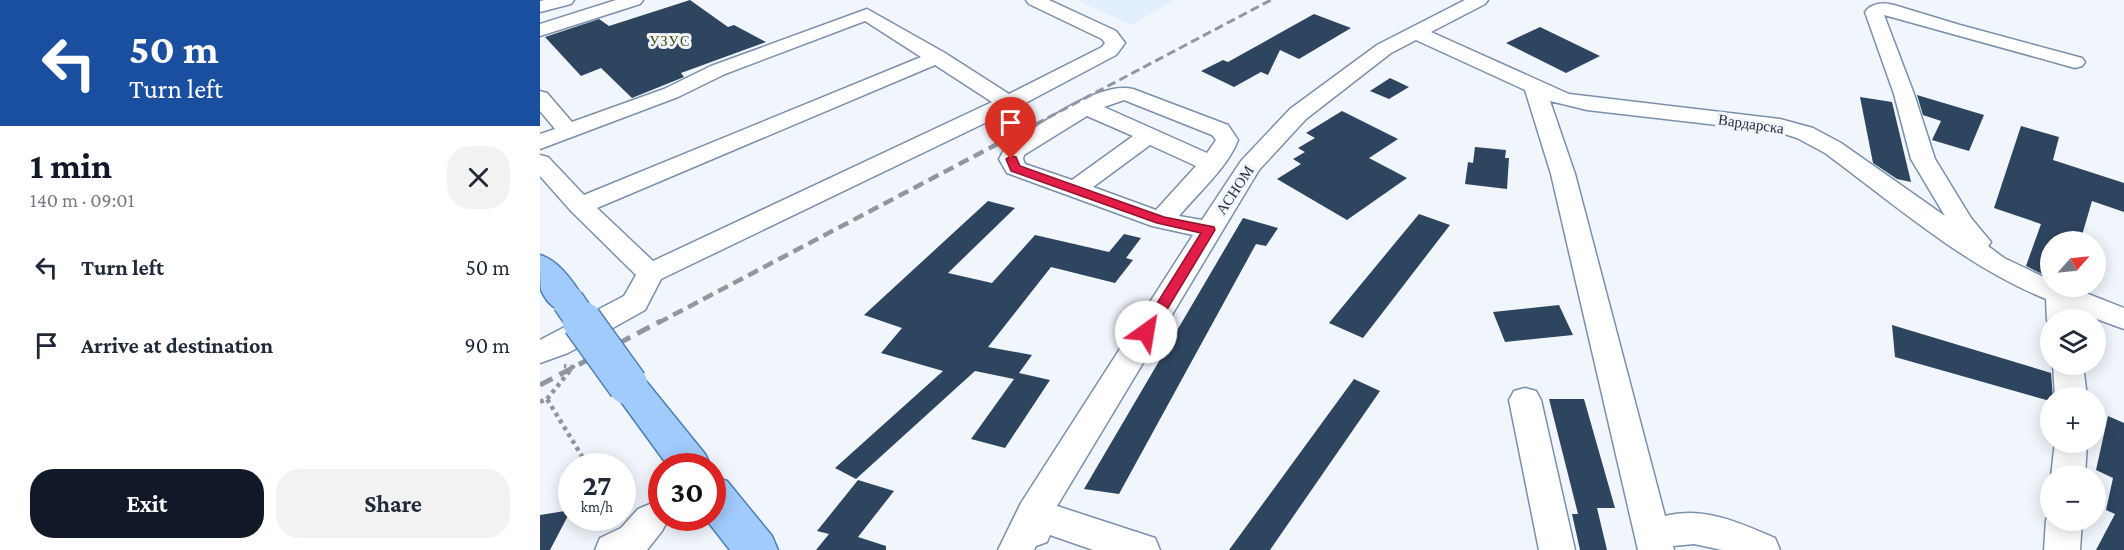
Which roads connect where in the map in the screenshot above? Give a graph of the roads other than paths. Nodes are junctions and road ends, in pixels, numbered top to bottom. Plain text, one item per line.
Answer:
1 (566, 0) edge
2 (634, 0) edge
3 (1035, 0) edge
4 (1479, 0) edge
5 (540, 8) edge
6 (540, 30) edge
7 (1414, 32) junction
8 (938, 57) junction
9 (2075, 62) dead end
10 (1535, 88) junction
11 (540, 97) edge
12 (1008, 103) junction
13 (1088, 108) junction
14 (568, 131) junction
15 (1149, 135) junction
16 (540, 142) edge
17 (540, 162) edge
18 (1212, 164) junction
19 (1075, 189) junction
20 (579, 206) junction
21 (1161, 220) junction
22 (1209, 230) junction
23 (1995, 264) junction
24 (540, 266) edge
25 (650, 273) junction
26 (2061, 307) edge
27 (2124, 319) edge
28 (551, 359) edge
29 (1525, 400) dead end
30 (681, 453) edge
31 (726, 512) edge
32 (1033, 514) junction
33 (648, 522) edge
34 (2063, 531) edge
35 (1655, 543) edge
36 (613, 550) edge
37 (756, 550) edge
38 (1016, 550) edge
39 (1035, 550) edge
40 (1142, 550) edge
41 (1557, 550) edge
42 (1762, 550) edge
43 (2061, 550) edge

1 - 5 street
2 - 6 street
3 - 12 street
4 - 7 street, АСНОМ
7 - 10 street, Вардарска
7 - 22 street, АСНОМ
8 - 12 street
8 - 14 street
8 - 20 street
9 - 23 street
10 - 23 street, Вардарска
10 - 35 street
11 - 14 street
12 - 25 street
13 - 15 street
13 - 18 street
13 - 19 street
14 - 16 street
15 - 18 street
15 - 19 street
17 - 20 street
18 - 21 street
19 - 21 street
20 - 25 street
21 - 22 street
22 - 32 street, АСНОМ
23 - 26 street, Вардарска
24 - 30 main road, bridge
25 - 28 street
26 - 27 street, Вардарска
29 - 41 street
31 - 37 main road
32 - 38 street, АСНОМ
32 - 39 street
32 - 40 street
33 - 36 street
34 - 43 street
35 - 42 street

